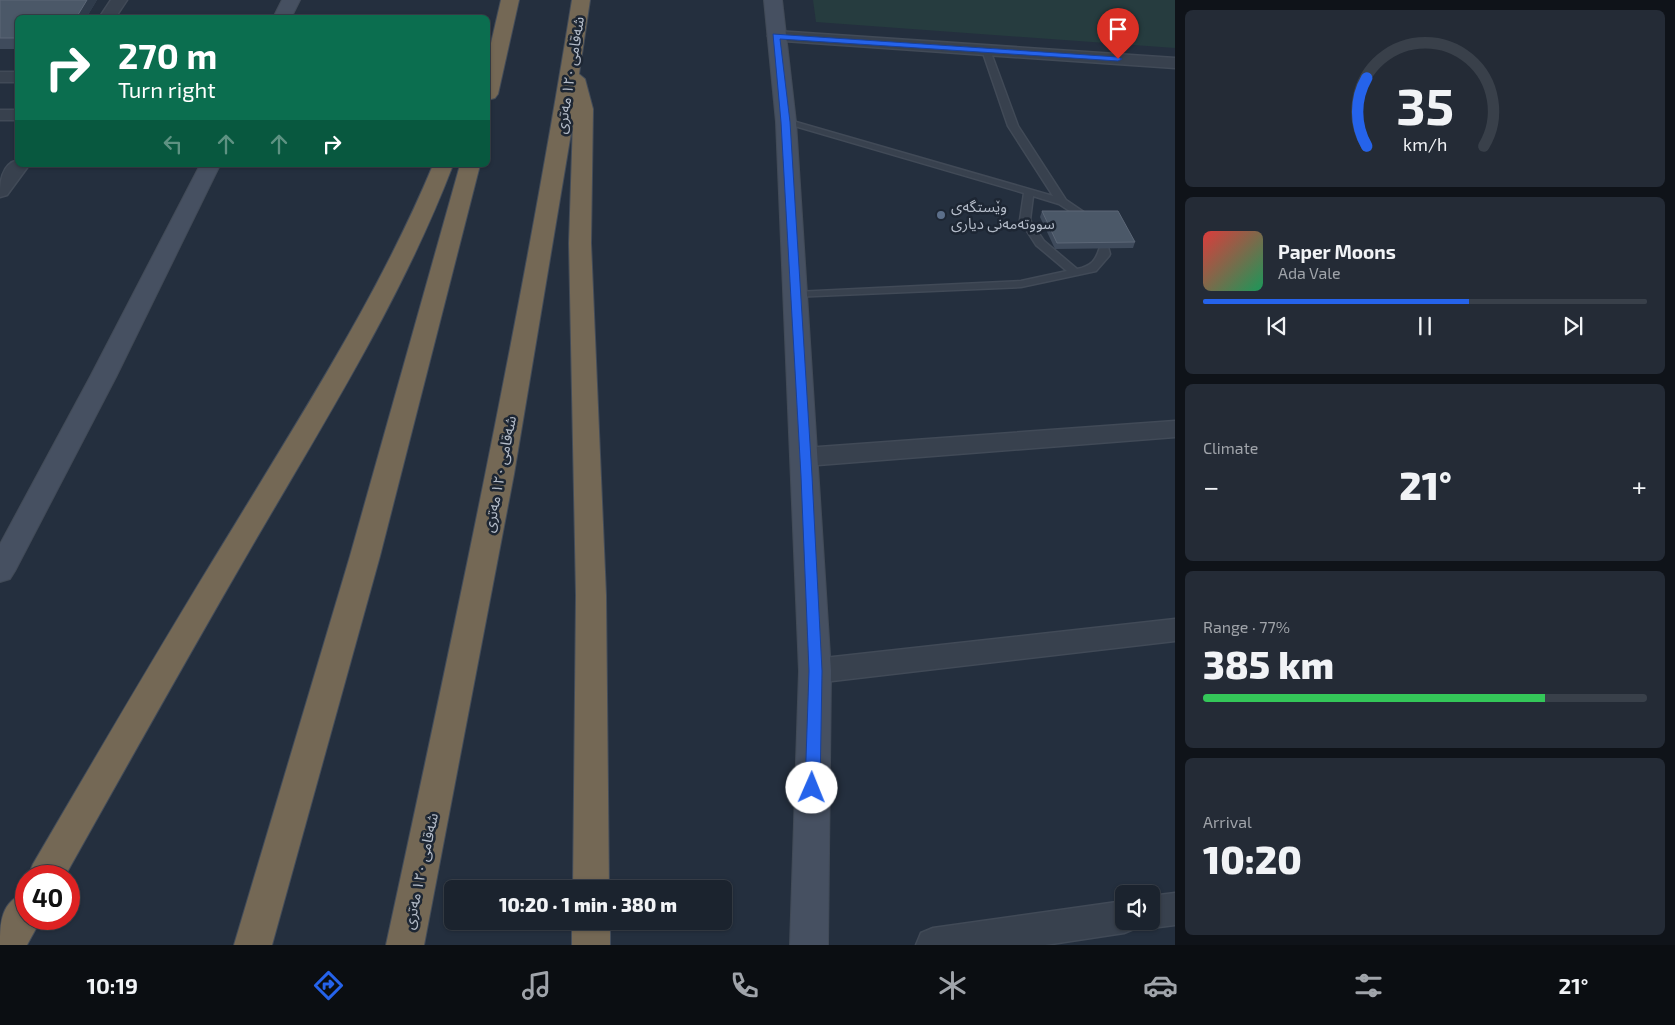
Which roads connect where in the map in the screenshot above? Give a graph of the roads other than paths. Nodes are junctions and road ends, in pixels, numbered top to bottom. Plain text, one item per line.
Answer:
1 (119, 0) edge
2 (291, 0) edge
3 (509, 0) edge
4 (581, 0) edge
5 (773, 0) edge
6 (109, 15) edge
7 (284, 15) edge
8 (776, 36) junction
9 (986, 50) junction
10 (490, 61) edge
11 (1175, 63) edge
12 (572, 65) junction
13 (0, 77) edge
14 (15, 78) edge
15 (490, 85) edge
16 (0, 115) edge
17 (15, 115) edge
18 (786, 122) junction
19 (17, 167) edge
20 (209, 167) edge
21 (442, 167) edge
22 (469, 167) edge
23 (0, 191) edge
24 (1029, 192) junction
25 (1062, 202) junction
26 (1086, 217) edge
27 (1104, 249) edge
28 (1076, 274) junction
29 (796, 295) junction
30 (1175, 429) edge
31 (805, 457) junction
32 (0, 571) edge
33 (1175, 630) edge
34 (815, 671) junction
35 (52, 865) edge
36 (591, 880) edge
37 (1175, 909) edge
38 (1160, 911) edge
39 (1115, 918) edge
40 (15, 929) edge
41 (591, 930) edge
42 (6, 945) edge
43 (253, 945) edge
44 (405, 945) edge
45 (591, 945) edge
46 (809, 945) edge
47 (934, 945) edge

1 - 6 street
2 - 7 street
3 - 10 highway
3 - 15 highway
4 - 12 highway, شەقامی ١٢٠ مەتری
5 - 8 street
8 - 9 street
8 - 18 street
9 - 11 street
9 - 25 lane
12 - 36 highway
12 - 44 highway, شەقامی ١٢٠ مەتری
13 - 14 street
16 - 17 street
18 - 24 lane
18 - 29 street
19 - 23 street
20 - 32 street
21 - 35 highway
22 - 43 highway
24 - 25 lane
24 - 28 lane
25 - 26 lane
27 - 28 lane
28 - 29 lane
29 - 31 street
30 - 31 street
31 - 34 street
33 - 34 street
34 - 46 street
37 - 38 street
39 - 47 street
40 - 42 highway
41 - 45 highway

